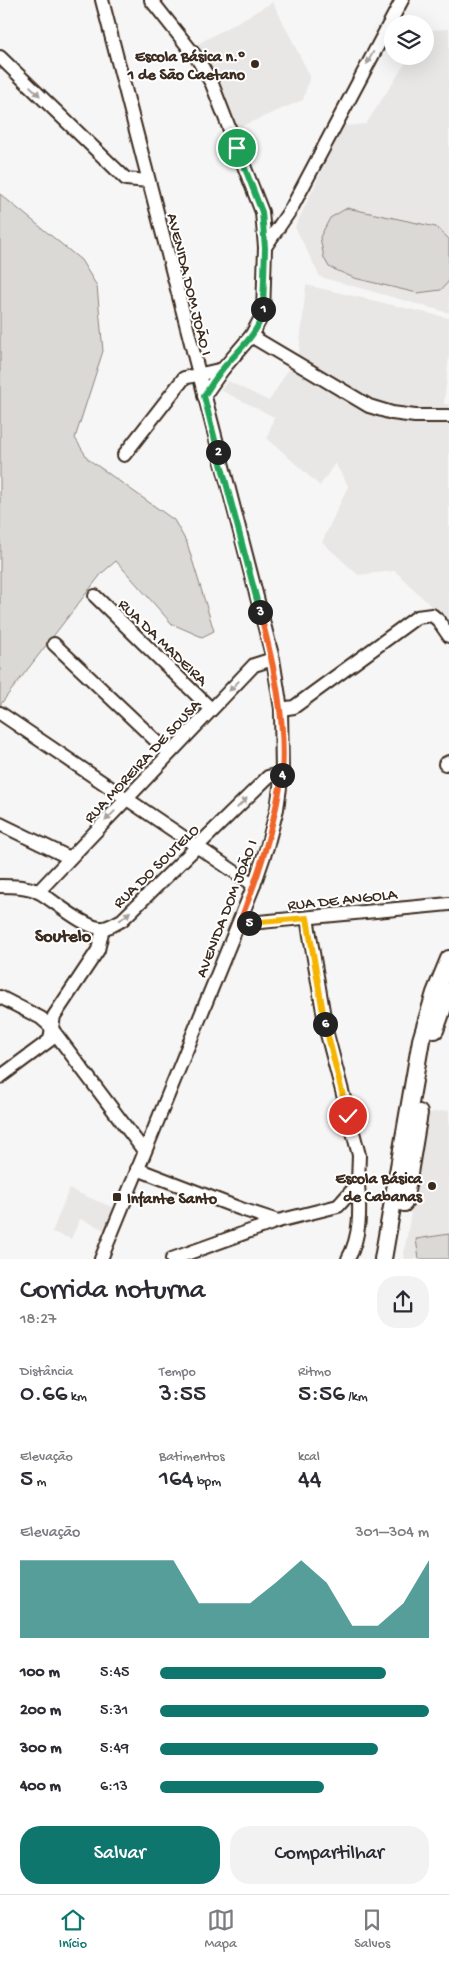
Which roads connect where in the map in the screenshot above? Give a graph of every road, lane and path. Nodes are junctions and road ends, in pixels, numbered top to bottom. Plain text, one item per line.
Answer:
1 (102, 0) edge
2 (151, 0) edge
3 (402, 0) edge
4 (0, 57) edge
5 (148, 181) junction
6 (265, 248) junction
7 (251, 336) junction
8 (223, 369) junction
9 (198, 376) junction
10 (204, 396) junction
11 (449, 416) edge
12 (124, 455) dead end
13 (95, 596) dead end
14 (449, 636) edge
15 (54, 644) dead end
16 (273, 659) junction
17 (211, 709) junction
18 (282, 709) junction
19 (0, 713) edge
20 (170, 753) junction
21 (282, 773) junction
22 (127, 798) junction
23 (0, 824) edge
24 (196, 848) junction
25 (70, 858) junction
26 (254, 885) junction
27 (0, 886) edge
28 (38, 892) junction
29 (449, 904) edge
30 (307, 918) junction
31 (239, 924) junction
32 (103, 928) junction
33 (449, 959) edge
34 (449, 990) edge
35 (0, 997) edge
36 (51, 1028) junction
37 (0, 1077) edge
38 (144, 1152) junction
39 (136, 1169) junction
40 (358, 1184) junction
41 (338, 1206) junction
42 (240, 1209) junction
43 (278, 1221) junction
44 (358, 1224) junction
45 (233, 1238) junction
46 (101, 1259) edge
47 (172, 1259) edge
48 (348, 1259) edge
49 (383, 1259) edge
50 (394, 1259) edge

1 - 5 street, AVENIDA DOM JOÃO I
2 - 6 street
3 -> 6 street
4 -> 5 street
5 - 9 street, AVENIDA DOM JOÃO I
6 - 7 street
7 - 8 street
7 - 11 street
8 - 9 street
8 - 10 street
9 - 10 street, AVENIDA DOM JOÃO I
9 - 12 street
10 - 16 street, AVENIDA DOM JOÃO I
13 - 17 street, RUA DA MADEIRA
14 - 18 street
15 - 20 street
16 -> 17 street, RUA MOREIRA DE SOUSA
16 - 18 street, AVENIDA DOM JOÃO I
17 - 20 street, RUA MOREIRA DE SOUSA
18 - 21 street, AVENIDA DOM JOÃO I
19 - 22 street
20 - 22 street, RUA MOREIRA DE SOUSA
24 -> 21 street, RUA DO SOUTELO
21 - 26 street, AVENIDA DOM JOÃO I
22 - 24 street
22 -> 25 street, RUA MOREIRA DE SOUSA
23 - 25 street
24 - 26 street
32 -> 24 street, RUA DO SOUTELO
25 - 28 street, RUA MOREIRA DE SOUSA
26 - 31 street, AVENIDA DOM JOÃO I
27 - 28 street
28 - 32 street
29 - 30 street, RUA DE ANGOLA
30 - 31 street, RUA DE ANGOLA
30 - 40 street
31 - 38 street, AVENIDA DOM JOÃO I
32 - 36 street
33 - 49 main road
34 - 50 main road
35 - 36 street
36 - 37 street
36 - 38 street
38 - 39 street, AVENIDA DOM JOÃO I
39 - 42 street
39 - 46 street, AVENIDA DOM JOÃO I
40 - 41 street
40 - 44 street
41 - 43 street
41 - 44 street
42 - 43 street
42 - 45 street
43 - 45 street
44 - 48 street
45 - 47 street

